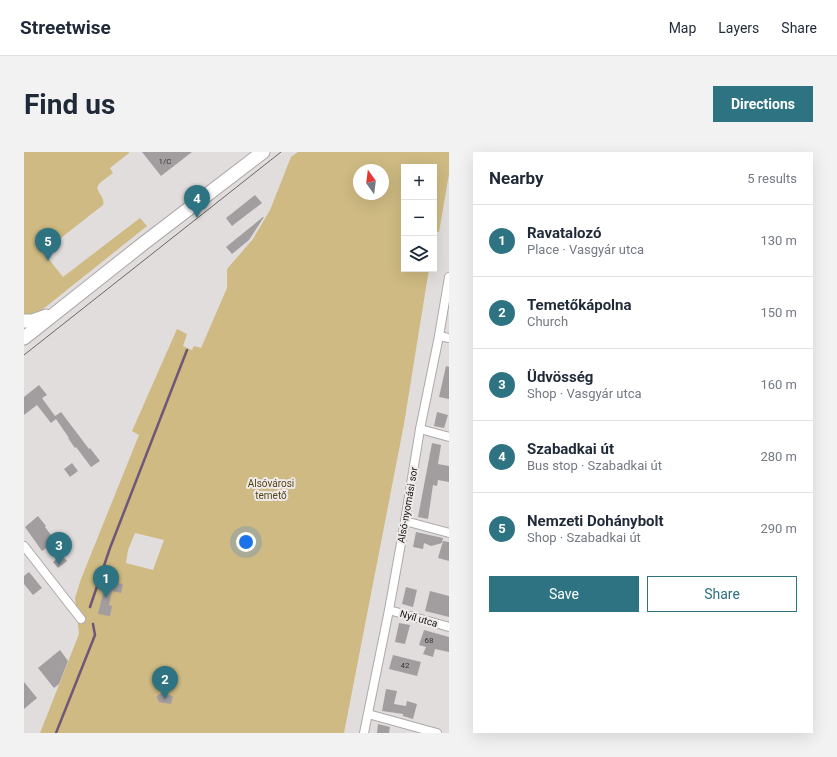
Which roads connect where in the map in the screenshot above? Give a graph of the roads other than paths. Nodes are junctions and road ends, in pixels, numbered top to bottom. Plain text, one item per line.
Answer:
1 (263, 152) edge
2 (449, 276) edge
3 (59, 311) junction
4 (24, 321) edge
5 (438, 336) junction
6 (24, 338) edge
7 (449, 338) edge
8 (420, 429) junction
9 (449, 437) edge
10 (405, 521) junction
11 (449, 533) edge
12 (24, 546) edge
13 (389, 610) junction
14 (81, 619) dead end
15 (449, 627) edge
16 (368, 714) junction
17 (364, 733) edge
18 (437, 733) edge

1 - 3 main road
2 - 5 street, Alsó-nyomási sor
3 - 4 main road
3 - 6 main road
5 - 7 street
5 - 8 street, Alsó-nyomási sor
8 - 9 street
8 - 10 street, Alsó-nyomási sor
10 - 11 street
10 - 13 street, Alsó-nyomási sor
12 - 14 street
13 - 15 street, Nyíl utca
13 - 16 street, Alsó-nyomási sor
16 - 17 street, Alsó-nyomási sor
16 - 18 street

